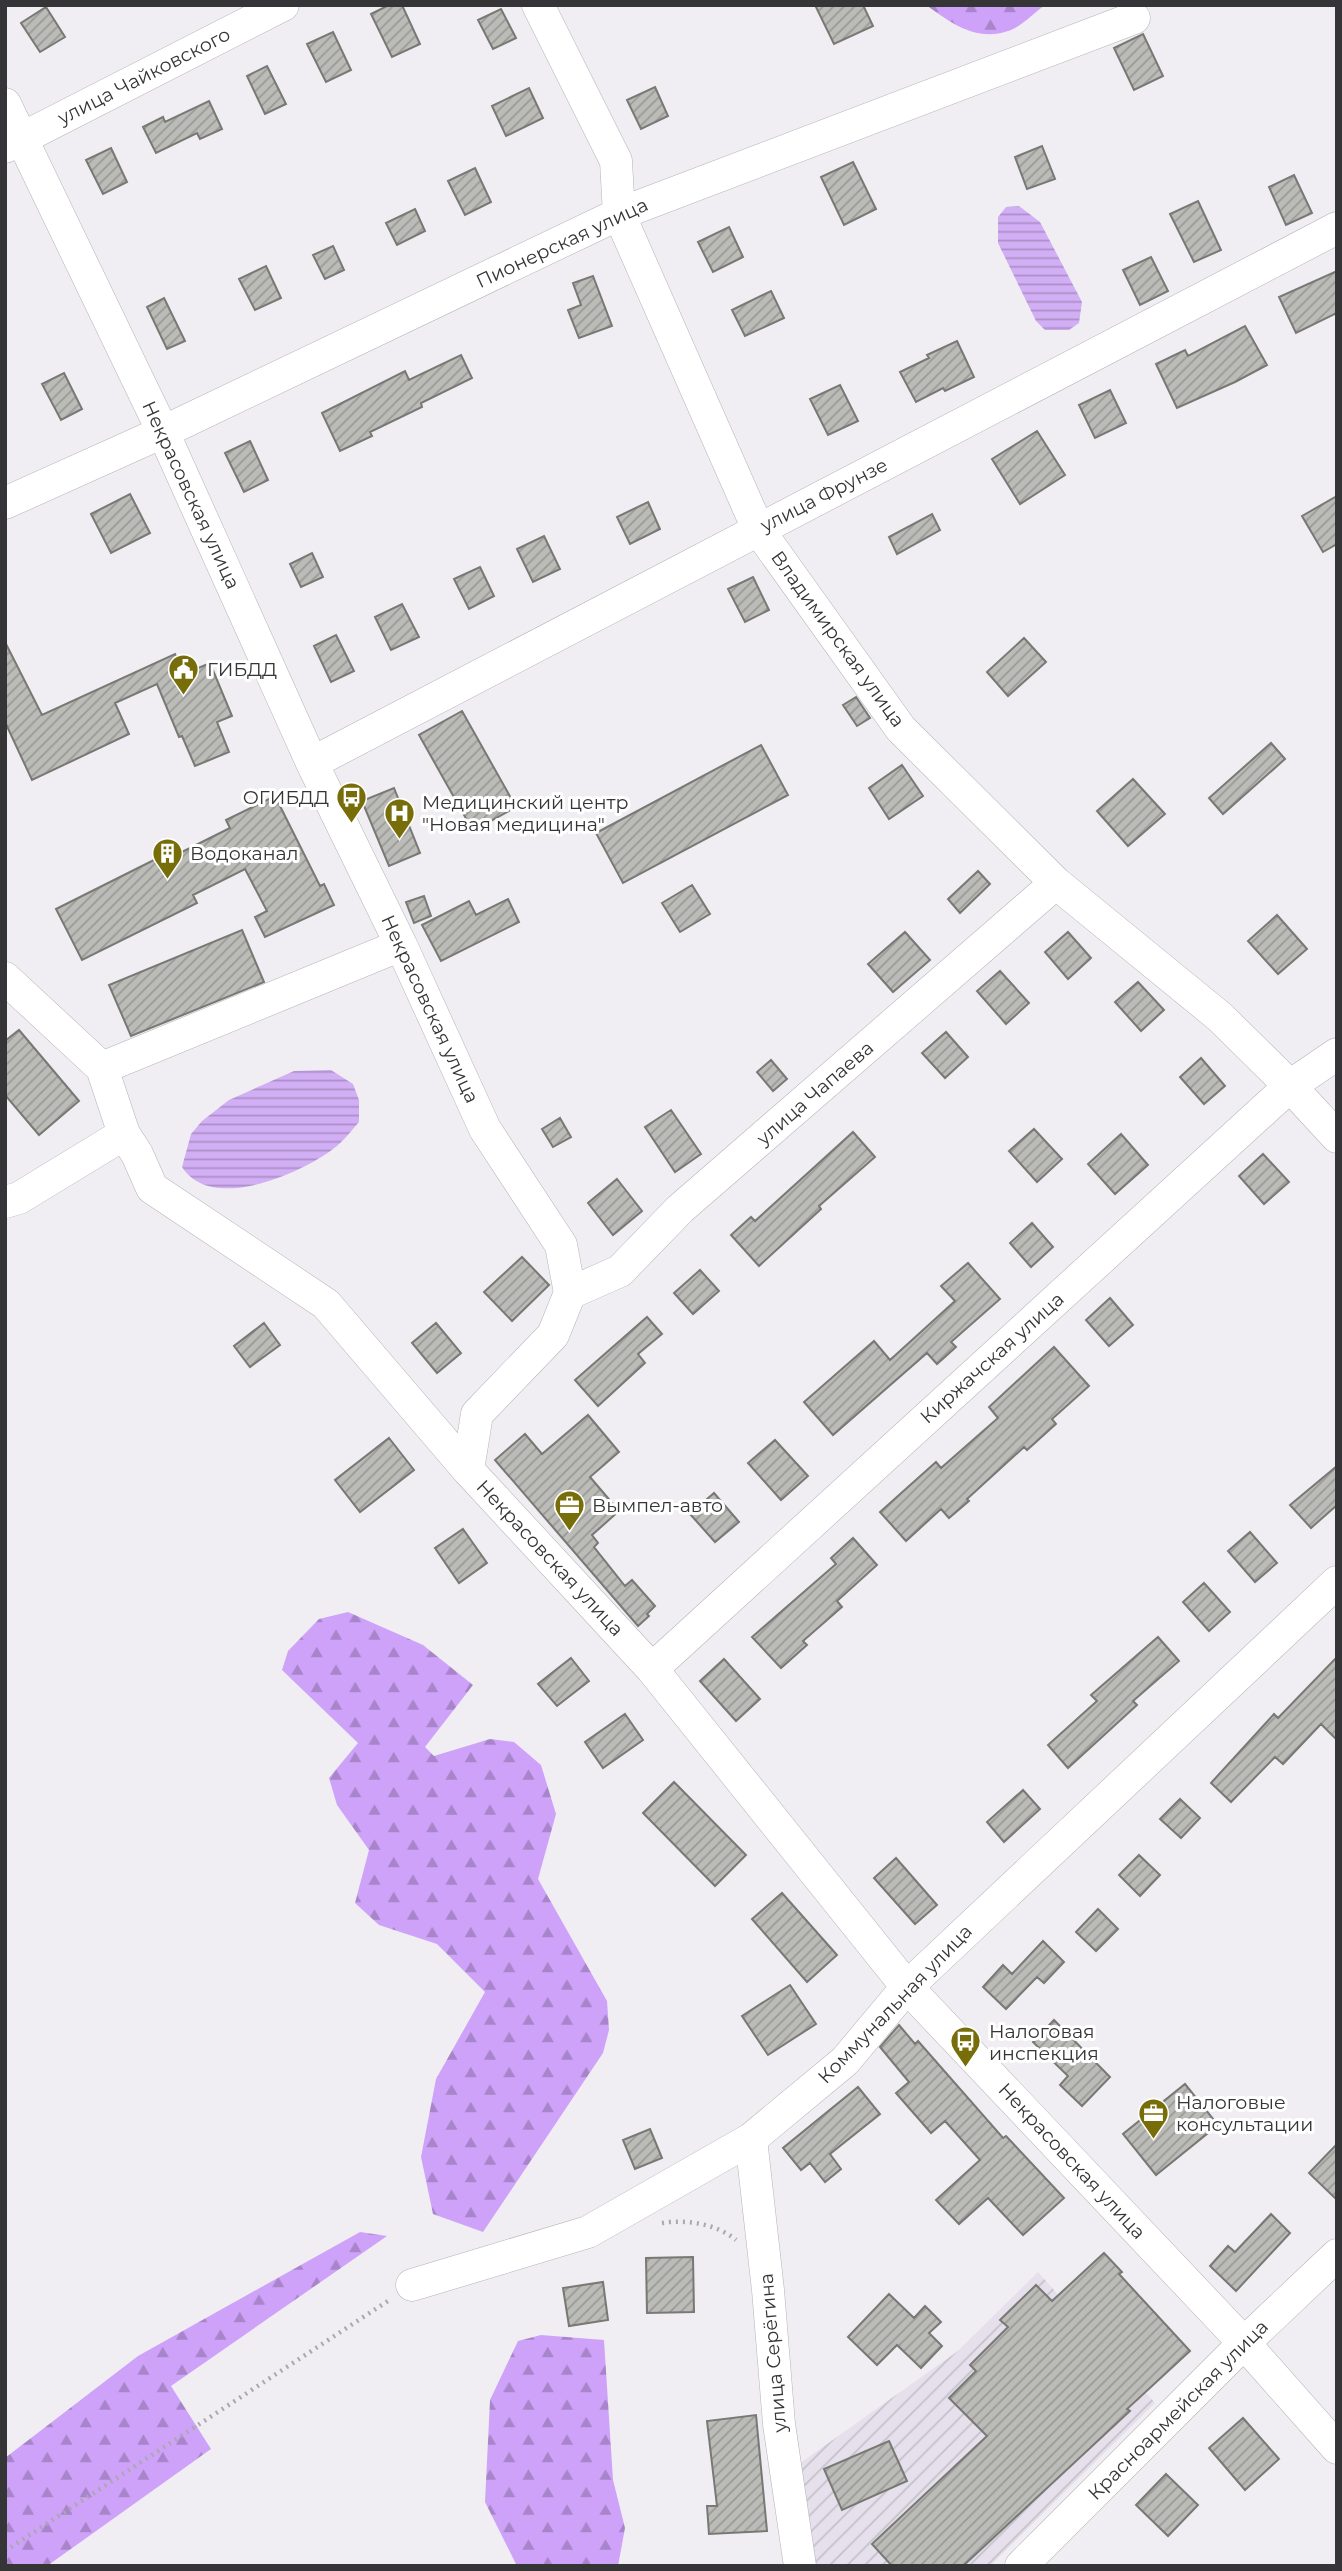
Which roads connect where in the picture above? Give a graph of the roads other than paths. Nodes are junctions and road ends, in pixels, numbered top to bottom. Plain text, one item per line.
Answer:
1 (284, 5) edge
2 (538, 5) edge
3 (1134, 18) dead end
4 (5, 104) edge
5 (14, 142) edge
6 (619, 214) junction
7 (1337, 228) edge
8 (163, 432) junction
9 (5, 503) edge
10 (758, 529) junction
11 (312, 763) junction
12 (1056, 884) junction
13 (401, 945) junction
14 (5, 978) edge
15 (1337, 1054) edge
16 (102, 1068) junction
17 (1290, 1086) junction
18 (124, 1134) junction
19 (1337, 1137) edge
20 (5, 1202) edge
21 (570, 1293) junction
22 (468, 1470) junction
23 (1337, 1582) edge
24 (652, 1669) junction
25 (907, 1987) junction
26 (751, 2139) junction
27 (1337, 2255) edge
28 (412, 2285) road end
29 (1244, 2343) junction
30 (1337, 2448) edge
31 (800, 2566) edge
32 (1021, 2566) edge

1 - 5 street, улица Чайковского
2 - 6 street, Владимирская улица
3 - 6 street, Пионерская улица
4 - 5 street, Некрасовская улица
5 - 8 street, Некрасовская улица
6 - 8 street, Пионерская улица
6 - 10 street, Владимирская улица
7 - 10 street, улица Фрунзе
8 - 9 street, Пионерская улица
8 - 11 street, Некрасовская улица
10 - 11 street, улица Фрунзе
10 - 12 street, Владимирская улица
11 - 13 street, Некрасовская улица
12 - 17 street, Владимирская улица
12 - 21 street, улица Чапаева
13 - 16 street
13 - 21 street, Некрасовская улица
14 - 16 street
15 - 17 street, Киржачская улица
16 - 18 street
17 - 19 street, Владимирская улица
17 - 24 street, Киржачская улица
18 - 20 street
18 - 22 street
21 - 22 street, Некрасовская улица
22 - 24 street, Некрасовская улица
23 - 25 street, Коммунальная улица
24 - 25 street, Некрасовская улица
25 - 26 street, Коммунальная улица
25 - 29 street, Некрасовская улица
26 - 28 street, Коммунальная улица
26 - 31 street, улица Серёгина
27 - 29 street, Красноармейская улица
29 - 30 street, Некрасовская улица
29 - 32 street, Красноармейская улица

